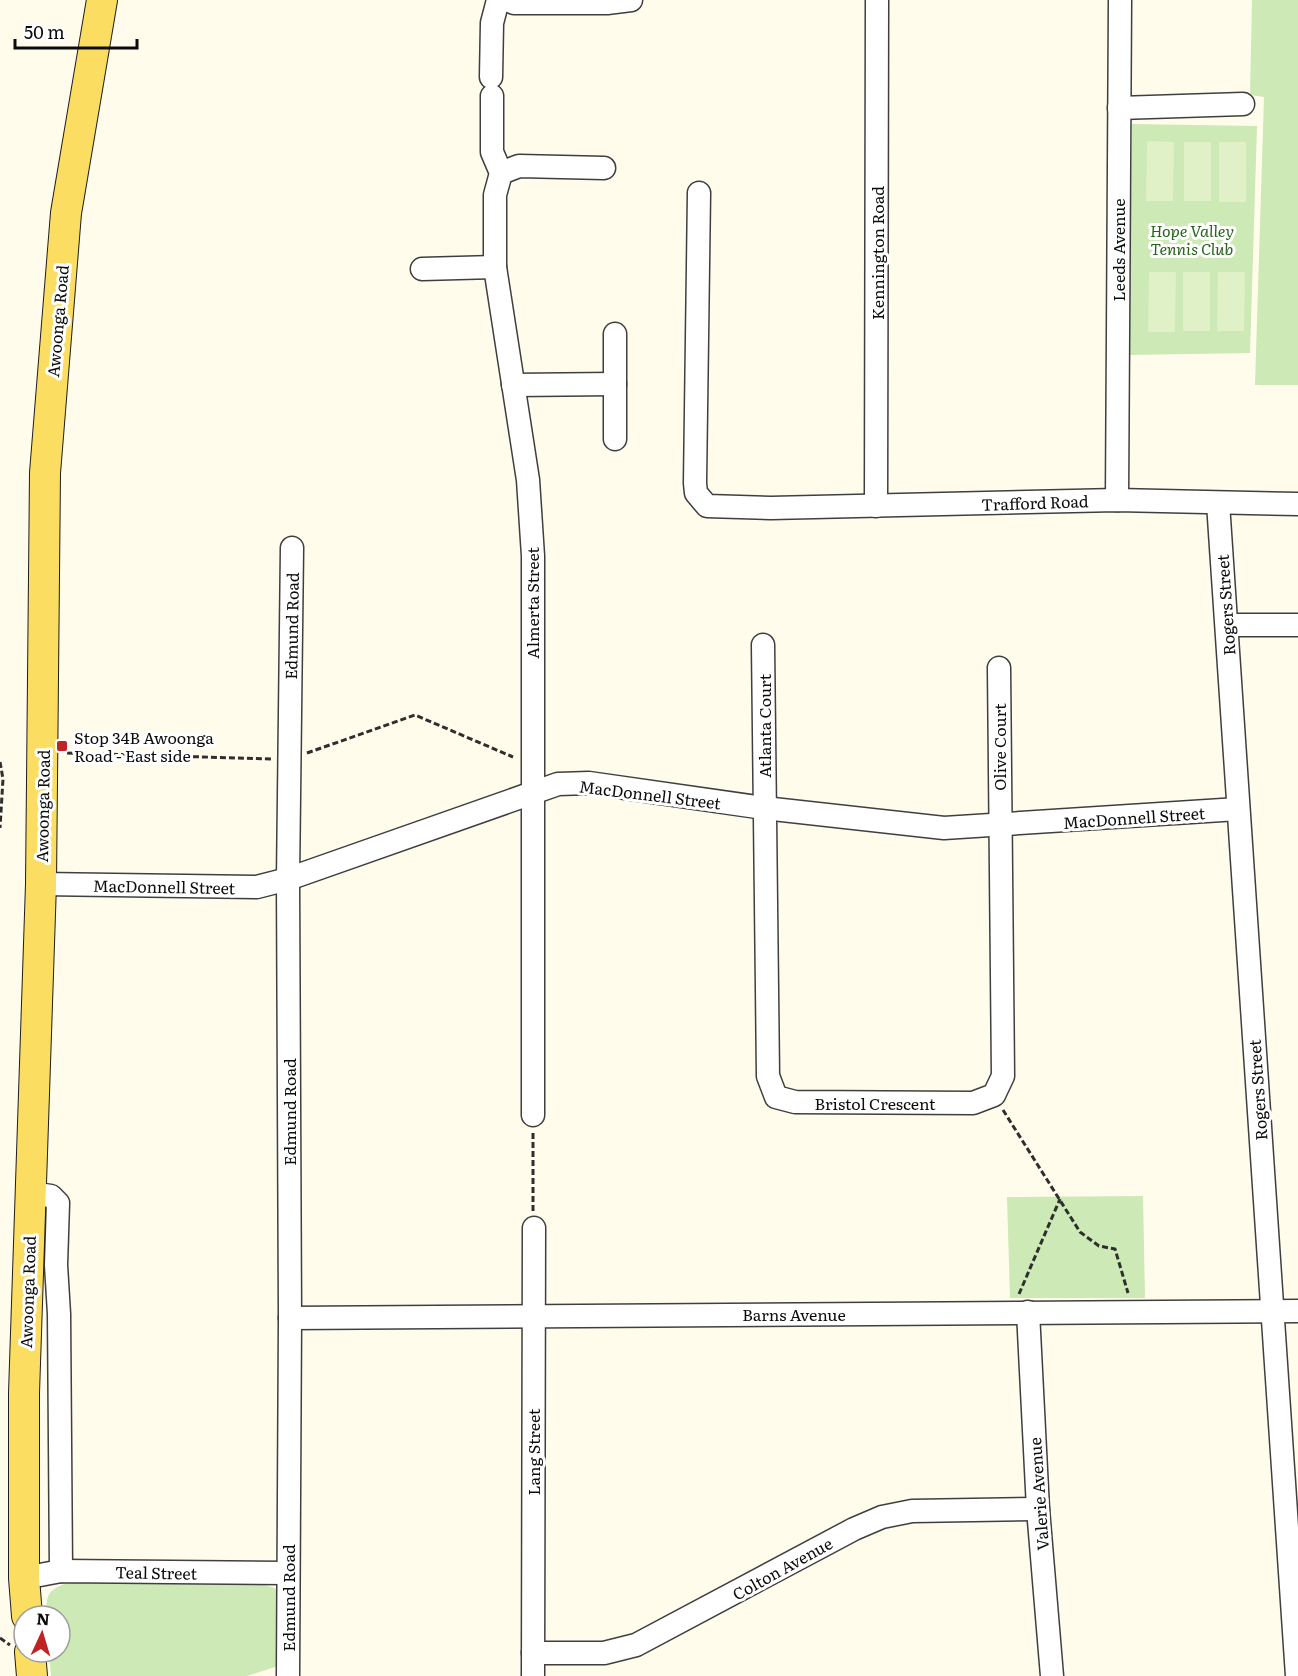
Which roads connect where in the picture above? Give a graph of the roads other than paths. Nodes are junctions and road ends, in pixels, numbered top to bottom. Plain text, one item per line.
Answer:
1 (102, 0) edge
2 (498, 0) edge
3 (507, 0) edge
4 (631, 0) edge
5 (877, 0) edge
6 (1120, 0) edge
7 (1243, 104) dead end
8 (1119, 108) junction
9 (604, 168) dead end
10 (501, 173) junction
11 (699, 193) dead end
12 (495, 267) junction
13 (422, 268) dead end
14 (615, 334) dead end
15 (615, 384) junction
16 (513, 385) junction
17 (615, 439) dead end
18 (1117, 500) junction
19 (1218, 503) junction
20 (1298, 504) edge
21 (876, 506) junction
22 (292, 548) dead end
23 (1227, 625) junction
24 (1298, 625) edge
25 (763, 645) dead end
26 (999, 668) dead end
27 (532, 795) junction
28 (764, 808) junction
29 (1238, 809) junction
30 (999, 827) junction
31 (288, 879) junction
32 (41, 884) junction
33 (533, 1115) road end
34 (31, 1193) junction
35 (534, 1228) road end
36 (1272, 1311) junction
37 (1298, 1311) edge
38 (1020, 1313) junction
39 (534, 1316) junction
40 (290, 1318) junction
41 (1038, 1509) junction
42 (61, 1571) junction
43 (288, 1573) junction
44 (24, 1578) junction
45 (26, 1604) edge
46 (533, 1665) edge
47 (288, 1676) edge
48 (1052, 1676) edge
49 (1296, 1676) edge

1 - 32 main road, Awoonga Road
2 - 10 street, Almerta Street
3 - 4 street
5 - 21 street, Kennington Road
6 - 8 street, Leeds Avenue
7 - 8 street
8 - 18 street, Leeds Avenue
9 - 10 street
10 - 12 street, Almerta Street
11 - 21 street, Trafford Road
12 - 13 street
12 - 16 street, Almerta Street
14 - 15 street
15 - 16 street
15 - 17 street
16 - 27 street, Almerta Street
18 - 19 street, Trafford Road
18 - 21 street, Trafford Road
19 - 20 street, Trafford Road
19 - 23 street, Rogers Street
22 - 31 street, Edmund Road
23 - 24 street
23 - 29 street, Rogers Street
25 - 28 street, Atlanta Court
26 - 30 street, Olive Court
27 - 28 street, MacDonnell Street
27 - 31 street, MacDonnell Street
27 - 33 street, Almerta Street
28 - 30 street, MacDonnell Street
28 - 30 street, Bristol Crescent
29 - 30 street, MacDonnell Street
29 - 36 street, Rogers Street
31 - 32 street, MacDonnell Street
31 - 40 street, Edmund Road
32 - 34 main road, Awoonga Road
34 - 42 street
34 - 44 main road, Awoonga Road
35 - 39 street, Lang Street
36 - 37 street, Barns Avenue
36 - 38 street, Barns Avenue
36 - 49 street, Rogers Street
38 - 39 street, Barns Avenue
38 - 41 street, Valerie Avenue
39 - 40 street, Barns Avenue
39 - 46 street, Lang Street
40 - 43 street, Edmund Road
41 - 46 street, Colton Avenue
41 - 48 street, Valerie Avenue
42 - 43 street, Teal Street
42 - 44 street, Teal Street
43 - 47 street, Edmund Road
44 - 45 main road, Awoonga Road

